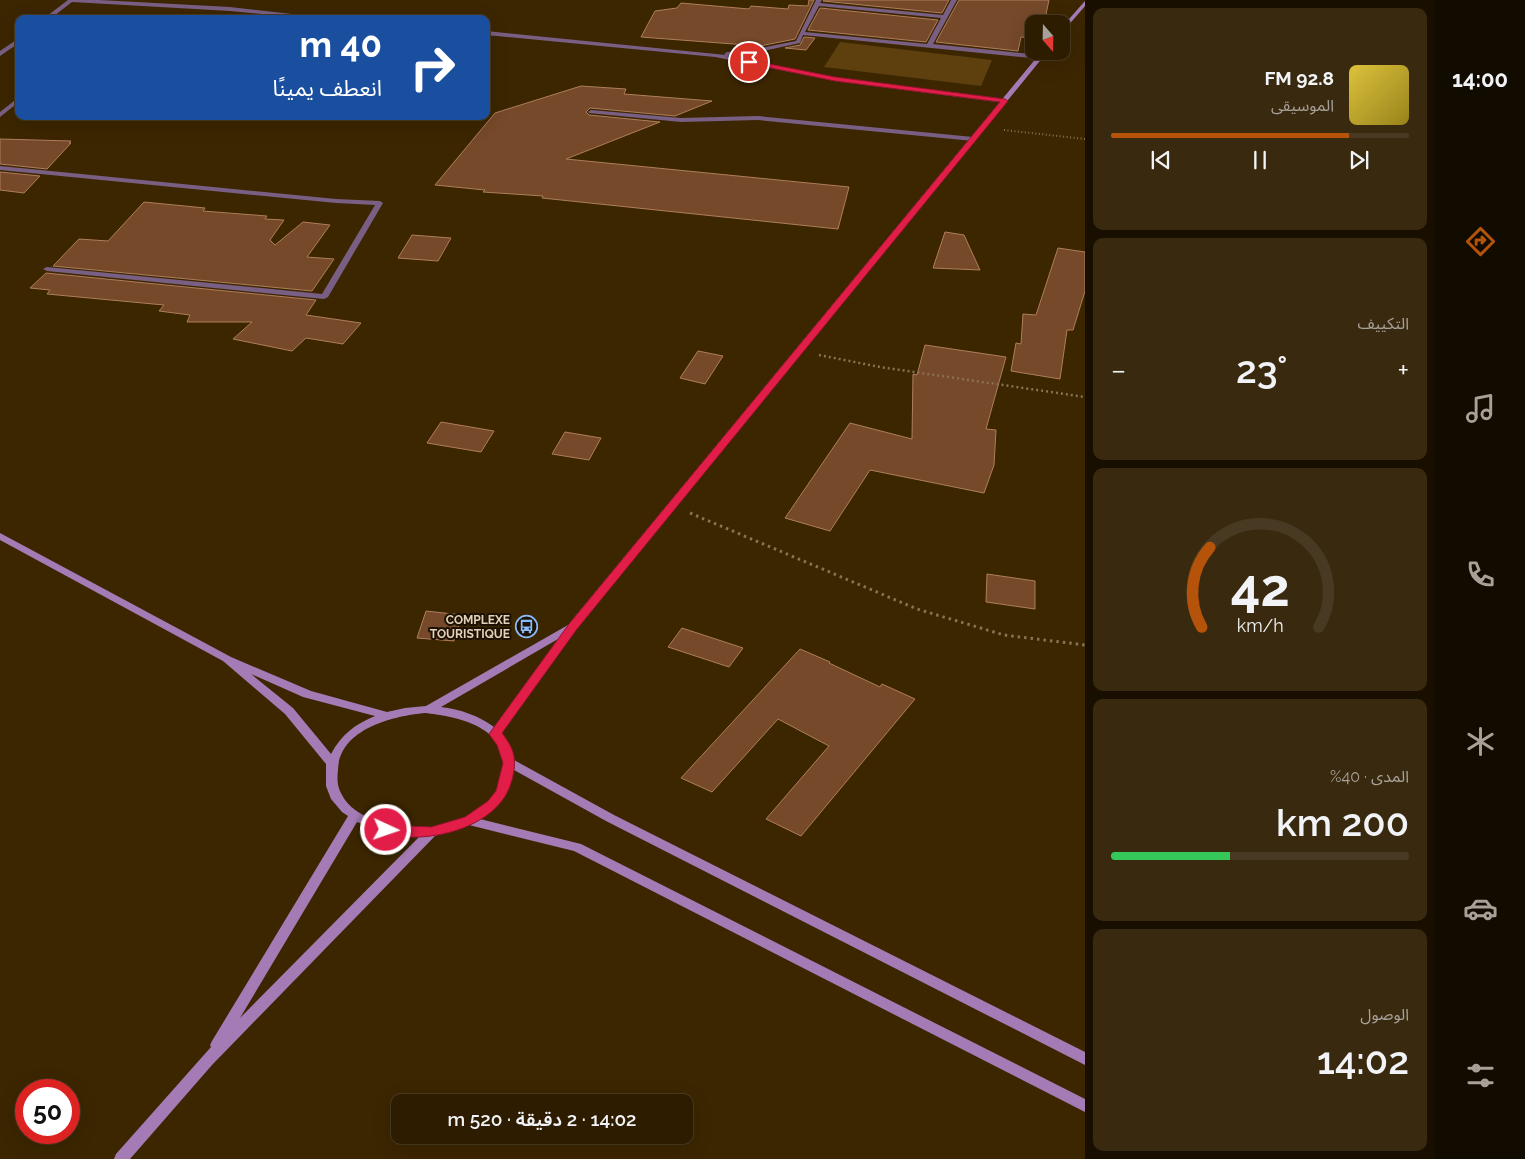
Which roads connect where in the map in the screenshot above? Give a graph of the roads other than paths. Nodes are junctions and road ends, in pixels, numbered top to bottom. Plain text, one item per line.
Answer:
1 (71, 0) edge
2 (954, 0) edge
3 (818, 2) edge
4 (1085, 3) edge
5 (51, 15) edge
6 (292, 15) edge
7 (945, 17) junction
8 (1070, 21) edge
9 (490, 33) edge
10 (801, 33) junction
11 (15, 43) edge
12 (929, 46) junction
13 (8, 48) junction
14 (15, 48) edge
15 (1025, 53) edge
16 (0, 54) edge
17 (712, 55) junction
18 (1038, 60) edge
19 (1005, 101) junction
20 (15, 102) edge
21 (591, 112) dead end
22 (0, 115) edge
23 (973, 139) junction
24 (0, 168) edge
25 (47, 269) dead end
26 (0, 536) edge
27 (573, 626) junction
28 (227, 659) junction
29 (429, 709) junction
30 (386, 715) junction
31 (495, 734) junction
32 (332, 763) junction
33 (510, 763) junction
34 (354, 816) junction
35 (470, 821) junction
36 (431, 832) junction
37 (1085, 1059) edge
38 (207, 1061) junction
39 (1085, 1106) edge
40 (121, 1159) edge

1 - 5 street
1 - 6 street
2 - 7 street
3 - 7 street
3 - 10 street
4 - 8 main road
7 - 12 street
9 - 17 street
10 - 12 street
10 - 17 street
11 - 13 street
12 - 15 street
13 - 14 street
13 - 16 street
17 - 19 street
18 - 19 main road
19 - 23 main road
20 - 22 street
21 - 23 street
23 - 27 main road
24 - 25 street
26 - 28 main road
27 - 29 main road
27 - 31 main road
28 - 30 main road
28 - 32 main road
29 - 30 main road
29 - 31 main road
30 - 32 main road
31 - 33 main road
32 - 34 main road
33 - 35 main road
33 - 37 main road
34 - 36 main road
34 - 38 main road
35 - 36 main road
35 - 39 main road
36 - 38 main road
38 - 40 main road

